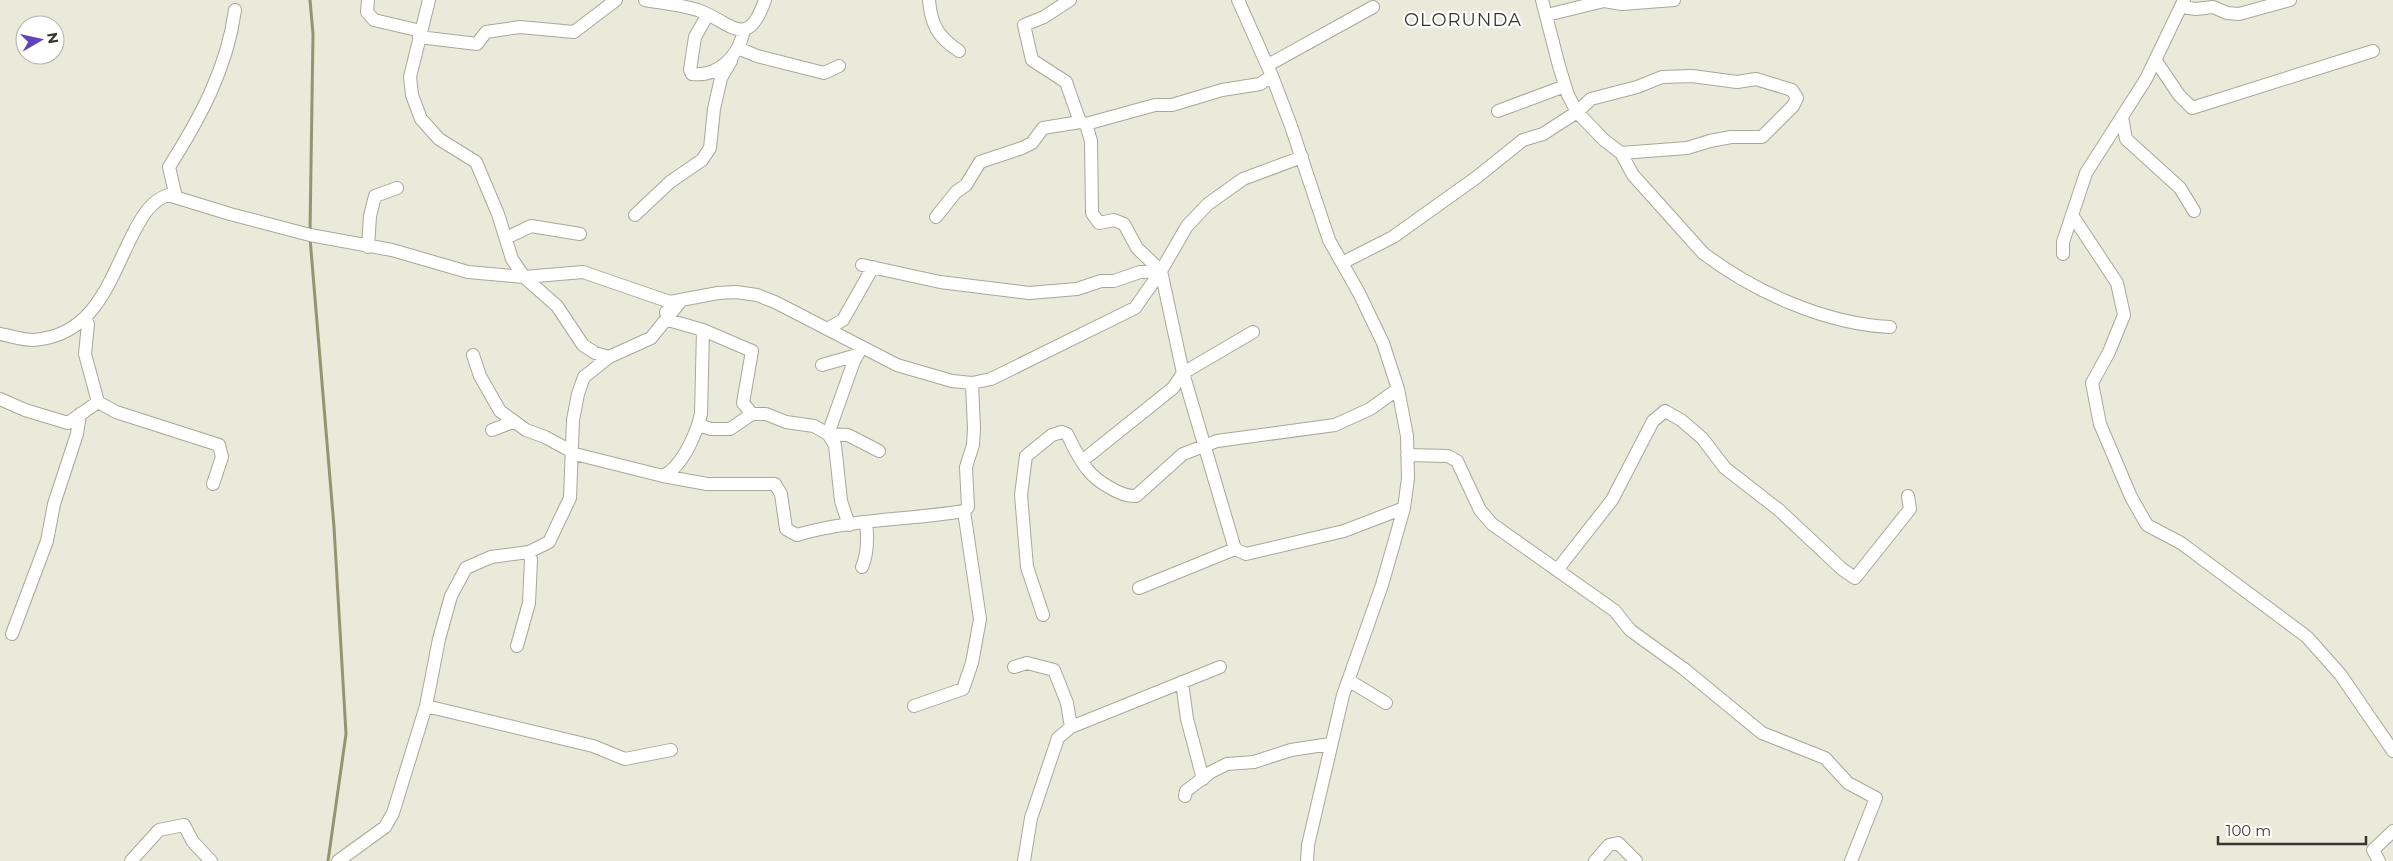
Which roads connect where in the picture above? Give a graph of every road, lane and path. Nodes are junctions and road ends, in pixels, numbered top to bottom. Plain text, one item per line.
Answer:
1 (368, 0) edge
2 (429, 0) edge
3 (616, 0) edge
4 (644, 0) edge
5 (765, 0) edge
6 (929, 0) edge
7 (1070, 0) edge
8 (1238, 0) edge
9 (1542, 0) edge
10 (1674, 0) edge
11 (2290, 0) edge
12 (2184, 3) edge
13 (1373, 7) dead end
14 (234, 10) dead end
15 (1547, 15) junction
16 (707, 16) junction
17 (744, 30) junction
18 (420, 34) junction
19 (738, 48) junction
20 (959, 51) dead end
21 (2373, 51) dead end
22 (731, 61) junction
23 (2156, 61) junction
24 (839, 66) dead end
25 (1270, 71) junction
26 (1565, 86) junction
27 (1498, 111) dead end
28 (1577, 112) junction
29 (2122, 117) junction
30 (1083, 123) junction
31 (1621, 152) junction
32 (1302, 157) junction
33 (397, 188) dead end
34 (176, 197) junction
35 (2194, 211) dead end
36 (636, 215) dead end
37 (2072, 215) junction
38 (936, 217) dead end
39 (580, 234) dead end
40 (506, 238) junction
41 (368, 247) junction
42 (2063, 254) dead end
43 (1342, 263) junction
44 (1161, 271) junction
45 (524, 278) junction
46 (662, 299) junction
47 (680, 302) junction
48 (85, 319) junction
49 (668, 320) junction
50 (1890, 327) dead end
51 (827, 329) junction
52 (703, 330) junction
53 (1252, 332) dead end
54 (0, 334) edge
55 (860, 351) junction
56 (473, 355) dead end
57 (609, 357) junction
58 (822, 365) dead end
59 (1183, 374) junction
60 (972, 383) junction
61 (1398, 389) junction
62 (0, 399) edge
63 (98, 402) junction
64 (80, 414) junction
65 (752, 414) junction
66 (513, 422) junction
67 (698, 425) junction
68 (492, 430) dead end
69 (828, 434) junction
70 (1206, 446) junction
71 (879, 451) dead end
72 (571, 452) junction
73 (1407, 455) junction
74 (1082, 461) junction
75 (663, 476) junction
76 (213, 484) dead end
77 (1908, 496) dead end
78 (1404, 508) junction
79 (964, 511) junction
80 (866, 522) junction
81 (849, 525) junction
82 (1235, 549) junction
83 (529, 552) junction
84 (862, 567) dead end
85 (1557, 570) junction
86 (1139, 588) dead end
87 (1043, 615) dead end
88 (12, 634) dead end
89 (517, 646) dead end
90 (1014, 667) dead end
91 (1220, 667) dead end
92 (1348, 680) junction
93 (1182, 682) junction
94 (1386, 703) dead end
95 (426, 706) junction
96 (914, 706) dead end
97 (1071, 727) junction
98 (1330, 744) junction
99 (671, 750) dead end
100 (2393, 751) edge
101 (1203, 779) junction
102 (1185, 796) dead end
103 (2393, 831) edge
104 (131, 861) edge
105 (211, 861) edge
106 (338, 861) edge
107 (1024, 861) edge
108 (1307, 861) edge
109 (1594, 861) edge
110 (1636, 861) edge
111 (1851, 861) edge
112 (2379, 861) edge

1 - 18 street
2 - 18 street
3 - 18 street
4 - 16 street
5 - 17 street
6 - 20 street
7 - 30 street
8 - 25 street
9 - 15 street
10 - 15 street
11 - 12 street
12 - 23 street
13 - 25 street
14 - 34 street
15 - 26 street
16 - 17 street
16 - 22 street
17 - 19 street
18 - 40 street
19 - 22 street
19 - 24 street
21 - 23 street
22 - 36 street
23 - 29 street
25 - 30 street
25 - 32 street
26 - 27 street
26 - 28 street
28 - 31 street
28 - 31 street
28 - 43 street
29 - 35 street
29 - 37 street
30 - 38 street
30 - 44 street
31 - 50 street
32 - 43 street
32 - 44 street
33 - 41 street
34 - 41 street
34 - 48 street
37 - 42 street
37 - 100 street
39 - 40 street
40 - 45 street
41 - 45 street
43 - 61 street
44 - 51 street
44 - 59 street
44 - 60 street
45 - 46 street
45 - 57 street
46 - 47 street
46 - 49 street
47 - 49 street
47 - 51 street
48 - 54 street
48 - 63 street
49 - 52 street
49 - 57 street
51 - 55 street
52 - 65 street
52 - 67 street
53 - 59 street
55 - 58 street
55 - 60 street
55 - 69 street
56 - 66 street
57 - 72 street
59 - 70 street
59 - 74 street
60 - 79 street
61 - 70 street
61 - 73 street
62 - 64 street
63 - 64 street
63 - 76 street
64 - 88 street
65 - 67 street
65 - 69 street
66 - 68 street
66 - 72 street
67 - 75 street
69 - 71 street
69 - 81 street
70 - 74 street
70 - 82 street
72 - 75 street
72 - 83 street
73 - 78 street
73 - 85 street
74 - 87 street
75 - 81 street
77 - 85 street
78 - 82 street
78 - 92 street
79 - 80 street
79 - 96 street
80 - 81 street
80 - 84 street
82 - 86 street
83 - 89 street
83 - 95 street
85 - 111 street
90 - 97 street
91 - 93 street
92 - 94 street
92 - 98 street
93 - 97 street
93 - 101 street
95 - 99 street
95 - 106 street
97 - 107 street
98 - 101 street
98 - 108 street
101 - 102 street
103 - 112 street
104 - 105 street
109 - 110 street

